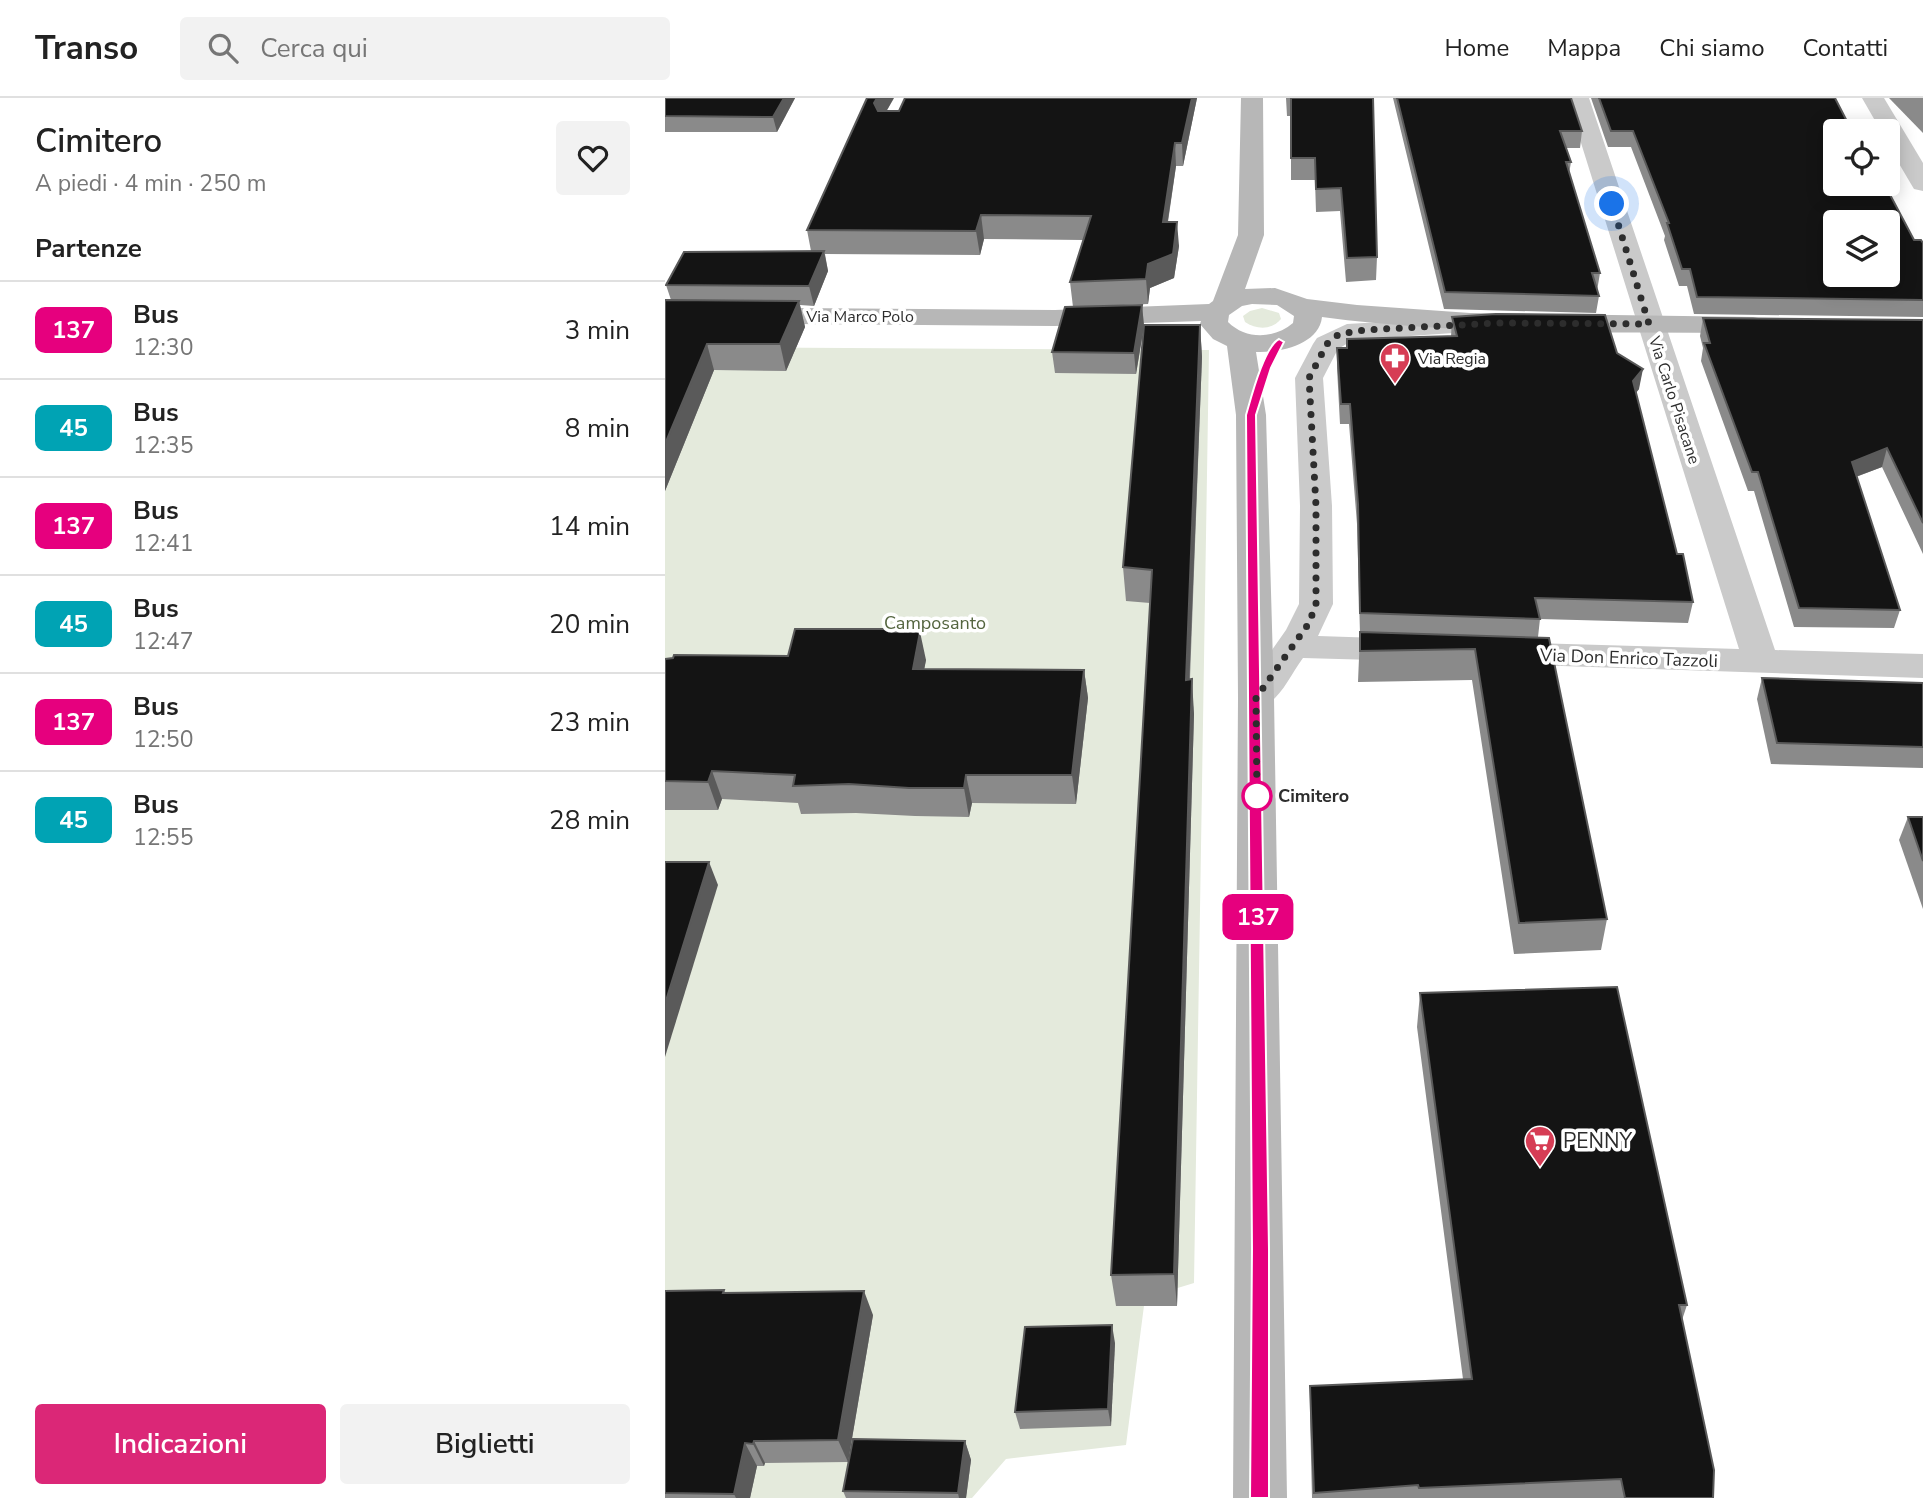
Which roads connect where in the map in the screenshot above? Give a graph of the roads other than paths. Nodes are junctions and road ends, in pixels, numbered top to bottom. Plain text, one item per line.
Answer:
1 (1252, 98) edge
2 (1578, 98) edge
3 (1873, 98) edge
4 (1923, 184) edge
5 (1251, 235) junction
6 (1221, 308) junction
7 (665, 315) edge
8 (1055, 318) junction
9 (1293, 320) junction
10 (1499, 323) junction
11 (1649, 324) junction
12 (1784, 325) edge
13 (1339, 334) junction
14 (1238, 341) junction
15 (1251, 415) junction
16 (1293, 646) junction
17 (1761, 662) junction
18 (1923, 666) edge
19 (1256, 698) junction
20 (1260, 1498) edge

1 - 5 street
2 - 11 street, Via Carlo Pisacane
3 - 4 street
5 - 6 street
5 - 9 street
6 - 8 street, Via Marco Polo
6 - 9 street, Via Marco Polo
6 - 14 street
7 - 8 street, Via Marco Polo
8 - 14 street, Via Marco Polo
9 - 10 street
9 - 13 street
9 - 14 street, Via Marco Polo
9 - 15 street
10 - 11 street
10 - 13 street
11 - 12 street
11 - 17 street, Via Carlo Pisacane
13 - 16 street
14 - 15 street
15 - 19 street
16 - 17 street, Via Don Enrico Tazzoli
16 - 19 street
17 - 18 street, Via Don Enrico Tazzoli
19 - 20 street

